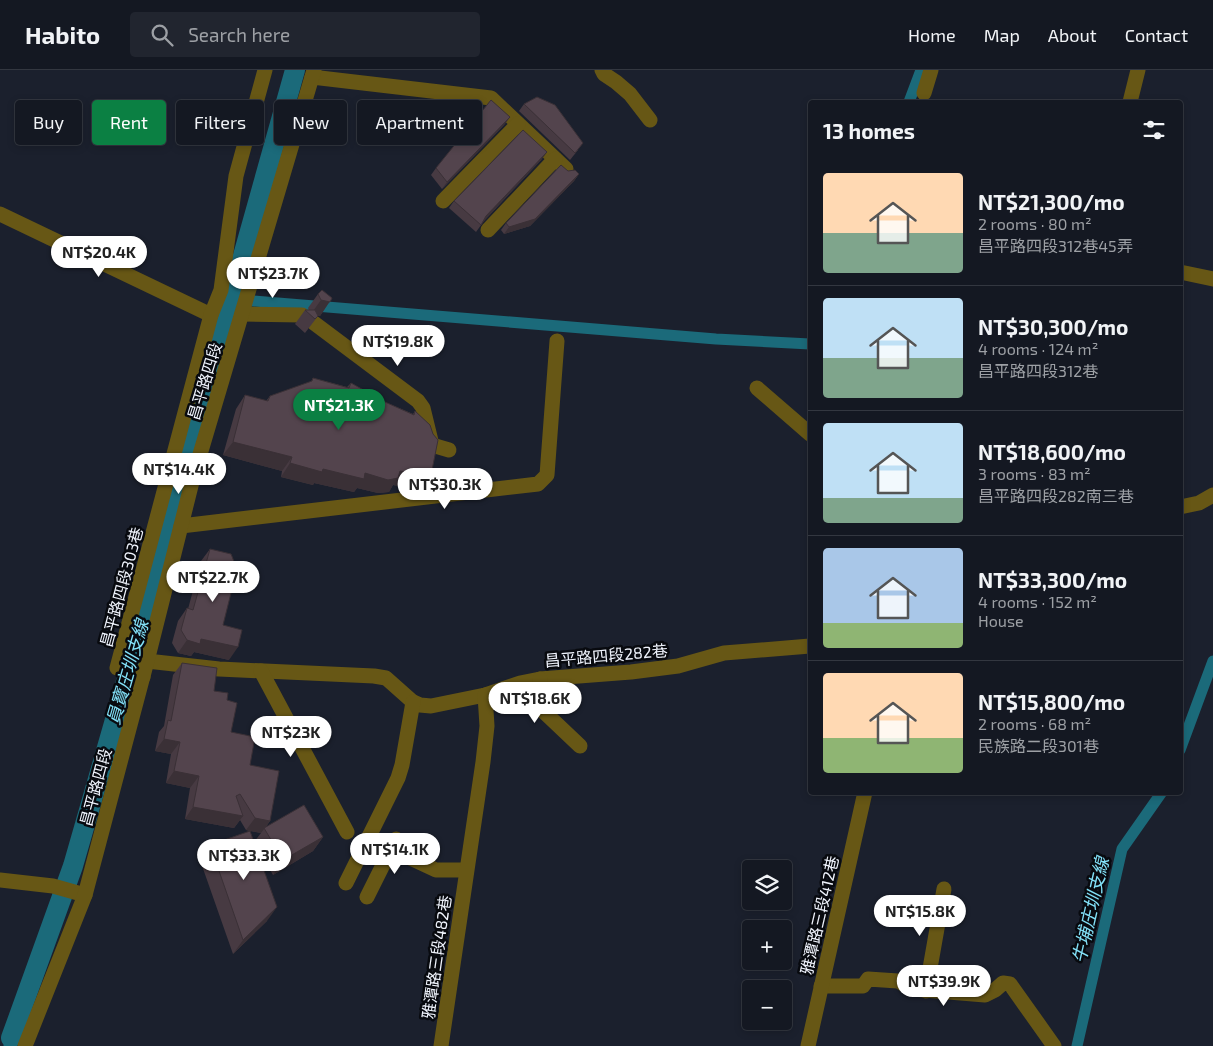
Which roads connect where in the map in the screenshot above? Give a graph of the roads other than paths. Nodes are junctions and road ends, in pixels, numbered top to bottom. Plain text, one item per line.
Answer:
1 (265, 70) edge
2 (602, 70) edge
3 (931, 70) edge
4 (1138, 70) edge
5 (313, 73) edge
6 (924, 93) dead end
7 (1130, 100) edge
8 (650, 120) dead end
9 (518, 124) junction
10 (443, 201) dead end
11 (0, 214) edge
12 (488, 230) dead end
13 (1183, 273) edge
14 (1213, 279) edge
15 (242, 314) junction
16 (211, 315) junction
17 (557, 341) dead end
18 (757, 388) dead end
19 (808, 432) edge
20 (449, 450) dead end
21 (1213, 495) edge
22 (1183, 506) edge
23 (181, 526) junction
24 (808, 646) edge
25 (147, 661) junction
26 (261, 671) junction
27 (142, 676) junction
28 (540, 678) junction
29 (485, 695) junction
30 (413, 702) junction
31 (580, 746) dead end
32 (864, 795) edge
33 (347, 832) dead end
34 (466, 870) junction
35 (0, 880) edge
36 (346, 883) dead end
37 (944, 889) dead end
38 (85, 895) junction
39 (366, 897) dead end
40 (821, 986) junction
41 (926, 991) junction
42 (25, 1046) edge
43 (441, 1046) edge
44 (808, 1046) edge
45 (1054, 1046) edge

1 - 16 street
2 - 8 street
3 - 6 street
4 - 7 street
5 - 9 street
5 - 15 street, 昌平路四段
9 - 10 street
9 - 12 street
11 - 16 street
13 - 14 street
15 - 20 street
15 - 23 street, 昌平路四段
16 - 27 street, 昌平路四段303巷
17 - 23 street
18 - 19 street
21 - 22 street
23 - 25 street, 昌平路四段
24 - 28 street, 昌平路四段282巷
25 - 26 street
25 - 27 street, 昌平路四段
26 - 30 street
26 - 33 street
27 - 38 street, 昌平路四段
28 - 29 street, 昌平路四段282巷
28 - 31 street
29 - 30 street, 昌平路四段282巷
29 - 34 street, 雅潭路三段482巷
30 - 36 street
32 - 40 street, 雅潭路三段412巷
34 - 39 street
34 - 43 street, 雅潭路三段482巷
35 - 38 street
37 - 41 street
38 - 42 street, 昌平路四段
40 - 41 street
40 - 44 street, 雅潭路三段412巷
41 - 45 street

